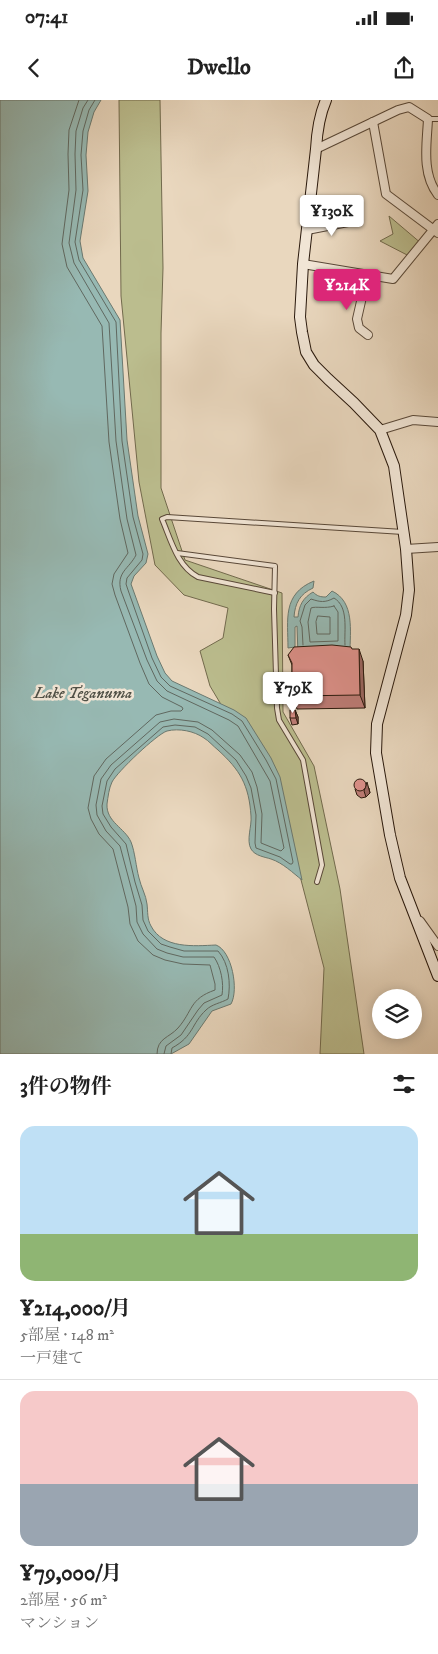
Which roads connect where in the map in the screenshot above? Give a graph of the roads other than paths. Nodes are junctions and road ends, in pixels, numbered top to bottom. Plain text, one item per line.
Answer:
1 (326, 100) edge
2 (410, 104) edge
3 (428, 119) junction
4 (438, 119) edge
5 (373, 122) junction
6 (316, 149) junction
7 (438, 195) edge
8 (353, 221) dead end
9 (437, 229) edge
10 (307, 230) junction
11 (303, 264) junction
12 (367, 275) junction
13 (368, 335) dead end
14 (438, 422) edge
15 (380, 430) junction
16 (403, 532) junction
17 (438, 547) edge
18 (406, 549) junction
19 (176, 553) junction
20 (275, 593) junction
21 (317, 882) dead end
22 (410, 905) junction
23 (438, 946) edge
24 (438, 976) edge

1 - 6 street
2 - 3 street
2 - 5 street
3 - 4 lane
3 - 7 street
5 - 6 street
5 - 9 street
6 - 10 street
8 - 10 street
9 - 12 street
10 - 11 street
11 - 12 street
11 - 15 street
12 - 13 street
14 - 15 street
15 - 16 street
16 - 18 street
16 - 19 lane
17 - 18 street
18 - 22 street
19 - 20 lane
19 - 20 lane
20 - 21 lane
22 - 23 street
22 - 24 street

